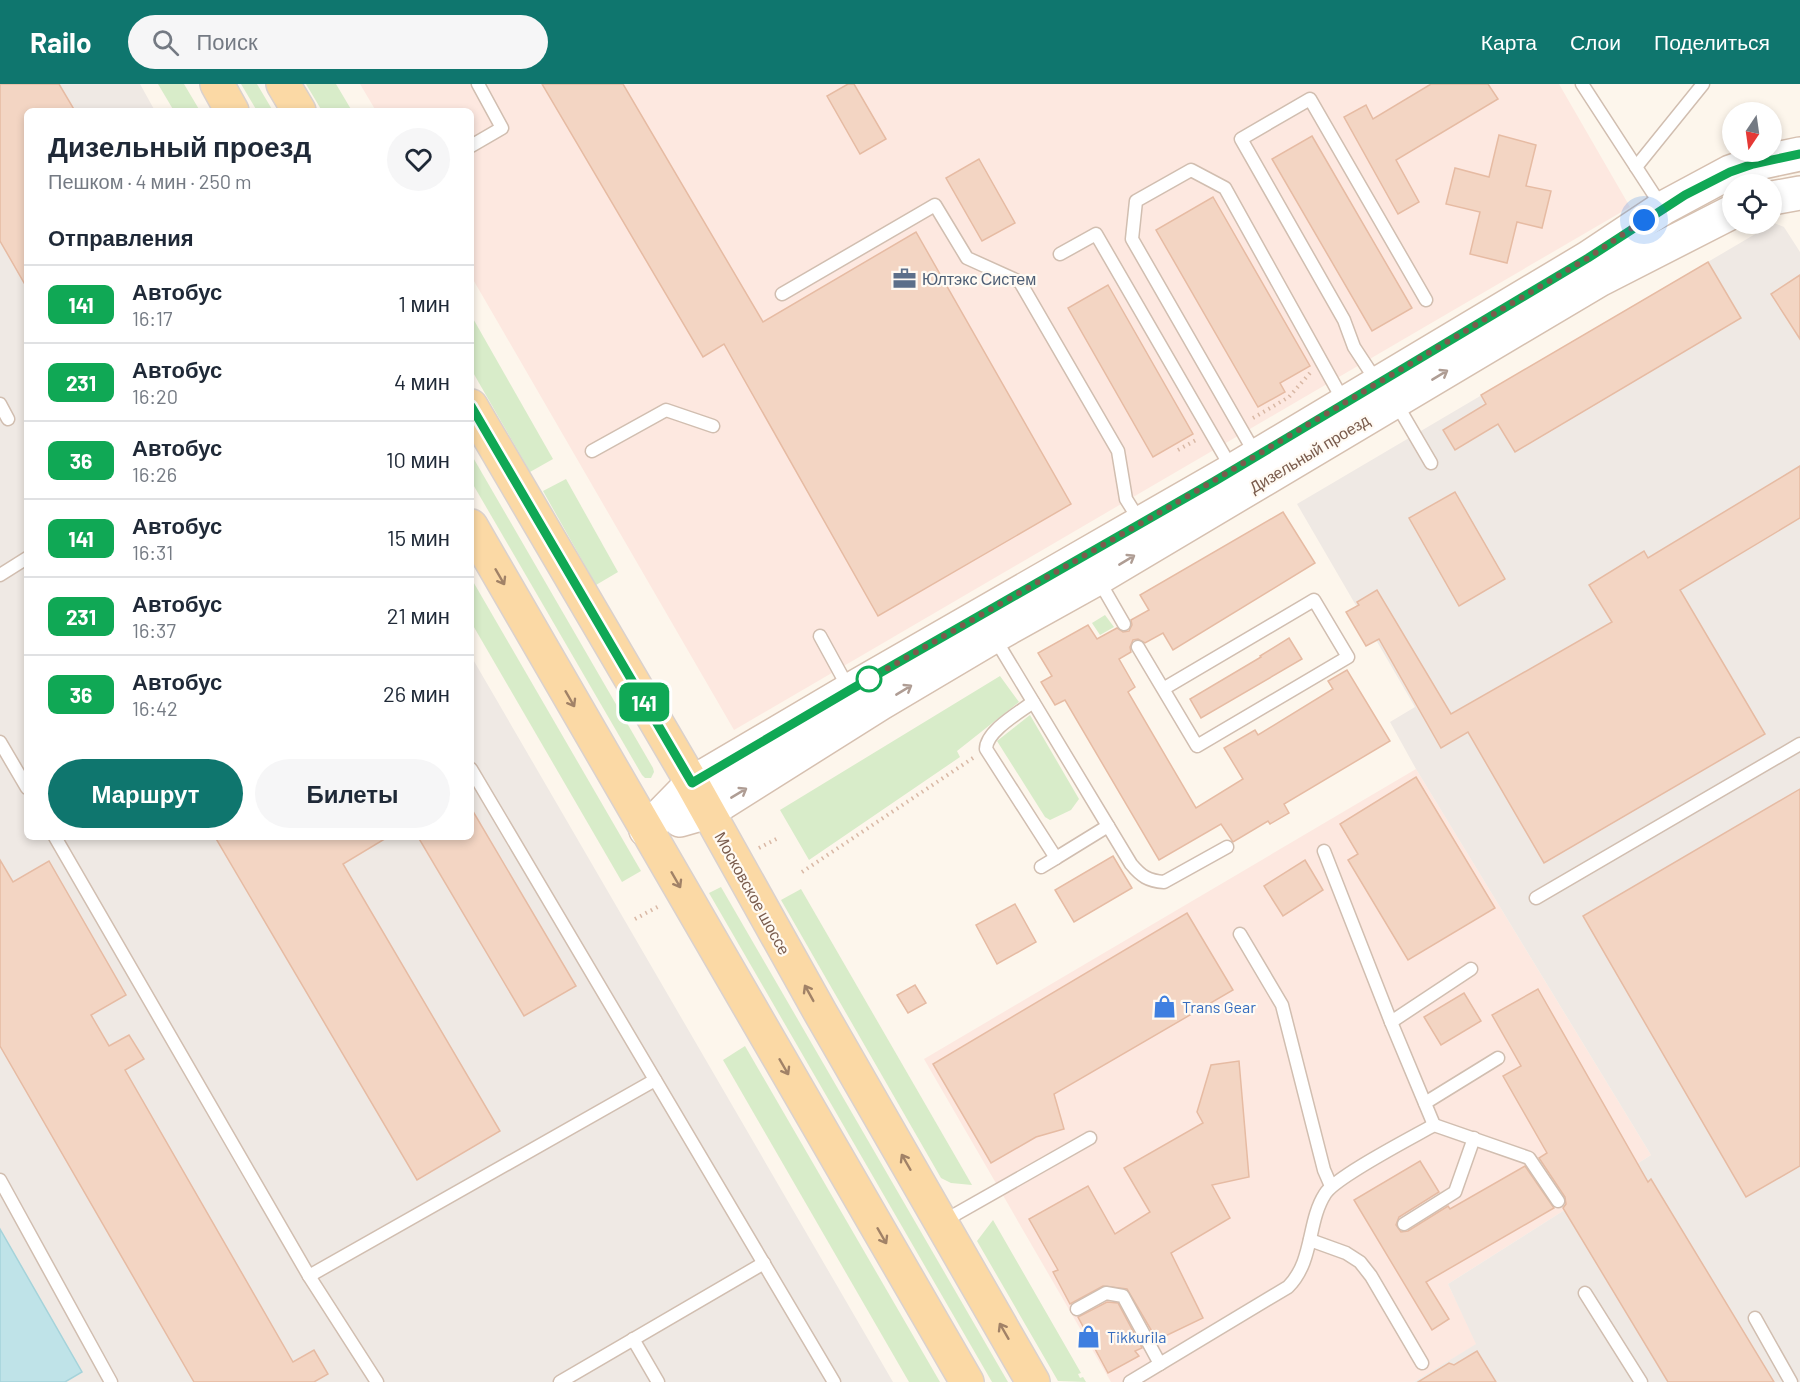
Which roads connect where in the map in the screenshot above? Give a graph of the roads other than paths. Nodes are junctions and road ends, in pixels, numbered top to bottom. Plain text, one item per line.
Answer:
1 (217, 84) edge
2 (283, 84) edge
3 (478, 84) edge
4 (1582, 84) edge
5 (1703, 84) edge
6 (230, 108) edge
7 (297, 108) edge
8 (474, 144) edge
9 (1800, 154) edge
10 (1636, 167) junction
11 (1800, 193) edge
12 (1782, 196) edge
13 (1663, 208) junction
14 (1722, 217) edge
15 (1060, 254) dead end
16 (782, 294) dead end
17 (1426, 300) dead end
18 (1387, 393) junction
19 (1345, 403) junction
20 (0, 404) edge
21 (474, 411) edge
22 (8, 419) dead end
23 (713, 426) dead end
24 (592, 451) dead end
25 (1245, 463) junction
26 (1431, 463) dead end
27 (1142, 524) junction
28 (474, 531) edge
29 (24, 560) edge
30 (0, 575) edge
31 (1098, 578) junction
32 (1124, 624) dead end
33 (820, 636) dead end
34 (994, 636) junction
35 (1138, 647) dead end
36 (1163, 689) junction
37 (850, 690) junction
38 (1034, 702) junction
39 (0, 742) edge
40 (1800, 744) edge
41 (474, 774) edge
42 (24, 783) edge
43 (692, 783) junction
44 (708, 812) junction
45 (1108, 826) junction
46 (646, 830) junction
47 (57, 840) edge
48 (1227, 847) dead end
49 (1324, 851) dead end
50 (1056, 858) junction
51 (1041, 867) dead end
52 (1536, 898) dead end
53 (1240, 934) dead end
54 (1471, 969) dead end
55 (1391, 1022) junction
56 (1498, 1058) dead end
57 (655, 1080) junction
58 (1425, 1103) junction
59 (1434, 1125) junction
60 (1090, 1137) dead end
61 (1474, 1138) junction
62 (0, 1180) edge
63 (1331, 1186) junction
64 (1558, 1201) dead end
65 (941, 1223) junction
66 (1404, 1224) dead end
67 (1310, 1240) junction
68 (764, 1263) junction
69 (309, 1276) junction
70 (1585, 1293) dead end
71 (1077, 1309) dead end
72 (1755, 1318) dead end
73 (633, 1339) junction
74 (1422, 1363) dead end
75 (1160, 1364) junction
76 (111, 1382) edge
77 (377, 1382) edge
78 (560, 1382) edge
79 (658, 1382) edge
80 (834, 1382) edge
81 (967, 1382) edge
82 (1033, 1382) edge
83 (1130, 1382) edge
84 (1641, 1382) edge
85 (1791, 1382) edge

1 - 6 main road
2 - 7 main road
3 - 8 lane
4 - 10 lane
5 - 10 lane
9 - 13 street, Дизельный проезд
10 - 13 lane
11 - 12 street
13 - 18 street, Дизельный проезд
18 -> 14 street, Дизельный проезд
15 - 25 lane
16 - 27 lane
17 - 18 lane
18 - 19 street, Дизельный проезд
18 - 26 lane
31 -> 18 street, Дизельный проезд
19 - 25 street, Дизельный проезд
19 - 25 lane
20 - 22 lane
21 - 43 main road, Московское шоссе
23 - 24 lane
25 - 27 street, Дизельный проезд
27 - 37 street, Дизельный проезд
28 -> 46 main road
29 - 30 lane
31 - 32 lane
31 - 34 street, Дизельный проезд
33 - 37 lane
34 - 38 lane
44 -> 34 street, Дизельный проезд
35 - 36 lane
36 - 36 lane
37 - 43 street, Дизельный проезд
38 - 45 lane
38 - 50 lane
39 - 42 lane
40 - 52 lane
41 - 57 lane
43 - 44 main road, Московское шоссе
43 - 46 street, Дизельный проезд
44 - 46 street, Дизельный проезд
65 -> 44 main road, Московское шоссе
45 - 48 lane
45 - 50 lane
46 -> 81 main road
47 - 69 lane
49 - 55 lane
50 - 51 lane
53 - 63 lane
54 - 55 lane
55 - 58 lane
56 - 58 lane
57 - 68 lane
57 - 69 lane
58 - 59 lane
59 - 61 lane
59 - 63 lane
60 - 65 lane
61 - 64 lane
61 - 66 lane
62 - 76 lane
63 - 67 lane
82 -> 65 main road, Московское шоссе
67 - 74 lane
67 - 75 lane
68 - 73 lane
68 - 80 lane
69 - 77 lane
70 - 84 lane
71 - 75 lane
72 - 85 lane
73 - 78 lane
73 - 79 lane
75 - 83 lane

